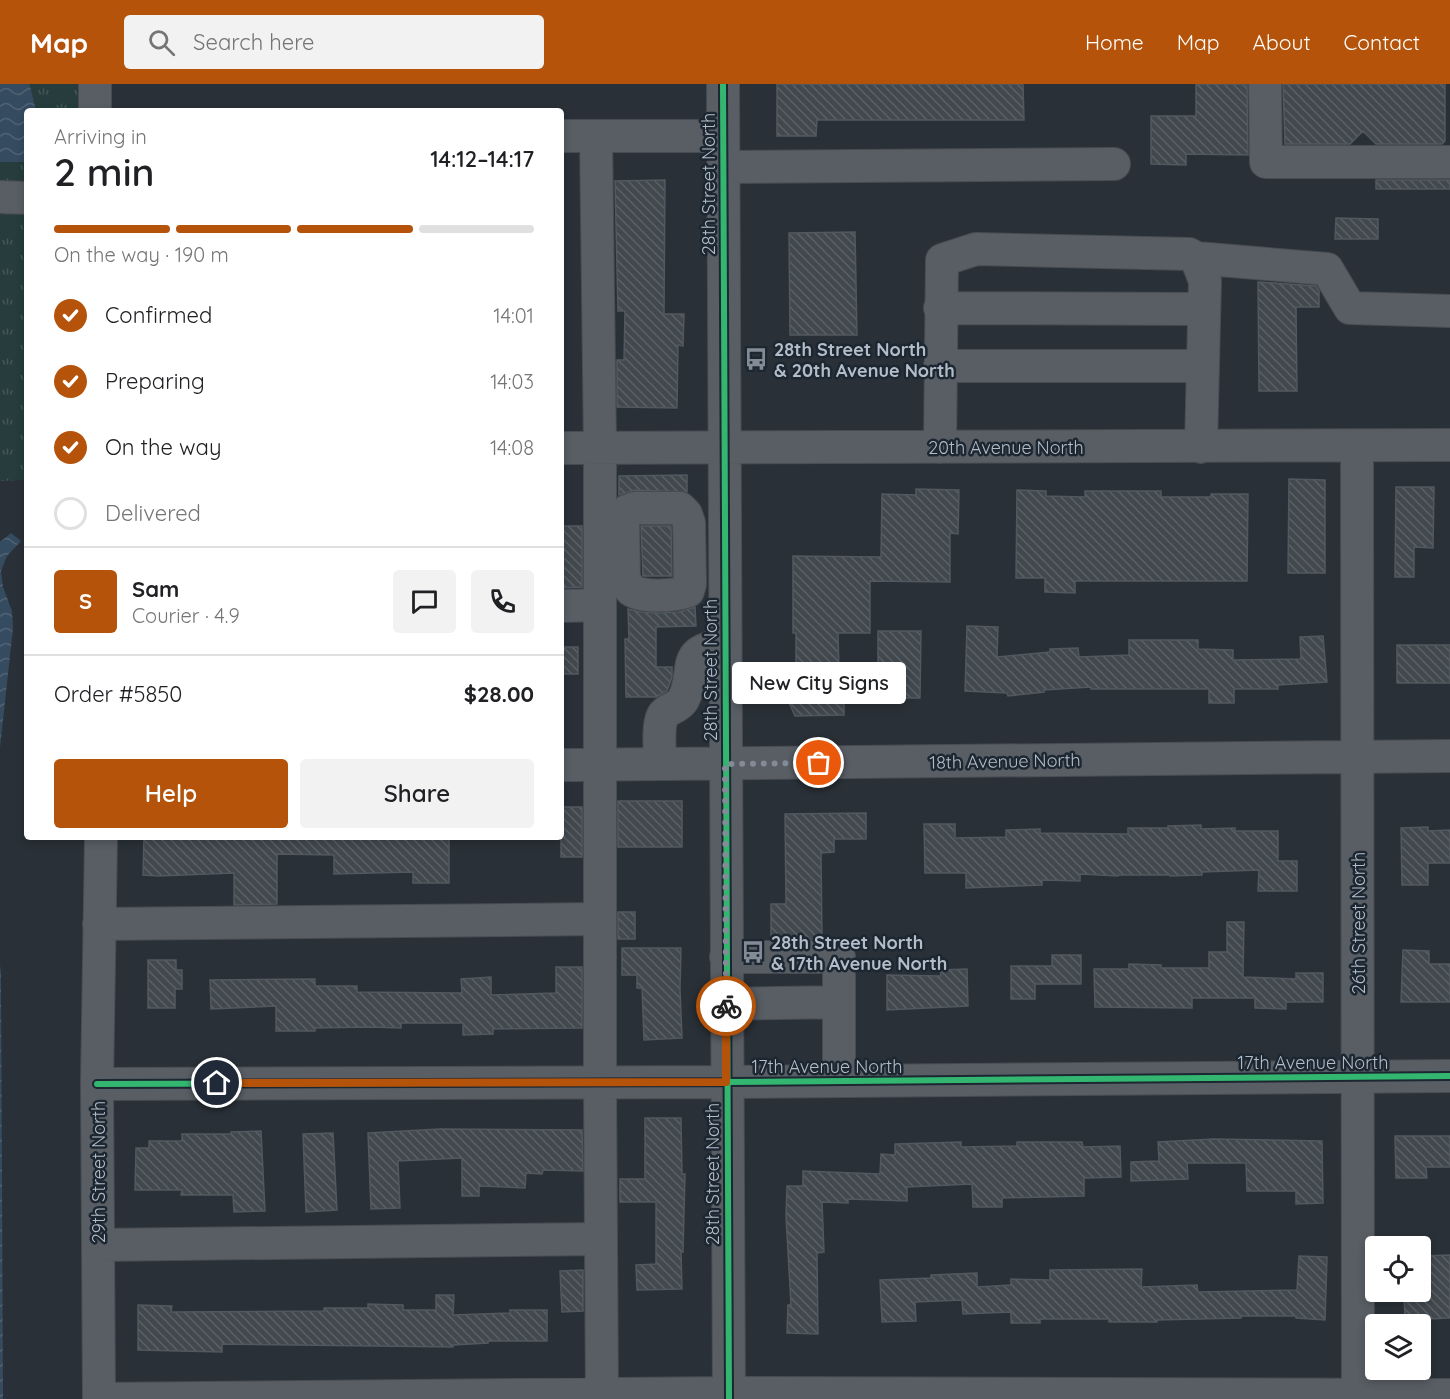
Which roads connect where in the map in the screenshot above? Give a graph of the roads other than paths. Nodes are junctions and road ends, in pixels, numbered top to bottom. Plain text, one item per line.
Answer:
1 (95, 84) edge
2 (723, 84) edge
3 (1265, 84) edge
4 (95, 108) edge
5 (564, 136) edge
6 (596, 136) junction
7 (723, 152) junction
8 (1450, 162) edge
9 (1114, 164) dead end
10 (0, 197) edge
11 (24, 198) edge
12 (1196, 258) junction
13 (940, 308) junction
14 (1204, 309) junction
15 (1450, 311) edge
16 (940, 366) junction
17 (1203, 366) junction
18 (1450, 445) edge
19 (1357, 446) junction
20 (724, 447) junction
21 (940, 447) junction
22 (1201, 447) junction
23 (564, 448) edge
24 (600, 448) junction
25 (612, 546) junction
26 (688, 591) junction
27 (724, 592) junction
28 (600, 605) junction
29 (564, 606) edge
30 (725, 645) junction
31 (681, 703) junction
32 (725, 704) junction
33 (1450, 756) edge
34 (1358, 757) junction
35 (660, 764) junction
36 (725, 764) junction
37 (564, 765) edge
38 (600, 765) junction
39 (100, 840) edge
40 (600, 919) junction
41 (99, 924) junction
42 (726, 957) junction
43 (839, 1002) junction
44 (726, 1004) junction
45 (1450, 1076) edge
46 (1358, 1077) junction
47 (839, 1081) junction
48 (600, 1082) junction
49 (726, 1082) junction
50 (97, 1084) junction
51 (601, 1239) junction
52 (98, 1245) junction
53 (1450, 1395) edge
54 (729, 1396) edge
55 (602, 1397) edge
56 (1358, 1397) edge
57 (99, 1399) edge

1 - 4 street
2 - 7 street, 28th Street North
3 - 8 street
5 - 6 street
6 - 7 street
6 - 24 street
7 - 9 street
7 - 20 street, 28th Street North
10 - 11 street
12 - 13 street
12 - 14 street
12 - 15 street
13 - 14 street
13 - 16 street
14 - 17 street
16 - 17 street
16 - 21 street
17 - 22 street
18 - 19 street, 20th Avenue North
19 - 22 street, 20th Avenue North
19 - 34 street, 26th Street North
20 - 21 street, 20th Avenue North
20 - 24 street, 20th Avenue North
20 - 27 street, 28th Street North
21 - 22 street, 20th Avenue North
23 - 24 street, 20th Avenue North
24 - 25 street
25 - 26 street
25 - 26 street
25 - 28 street
26 - 27 street
27 - 30 street, 28th Street North
28 - 29 street
28 - 38 street
30 - 31 street
30 - 32 street, 28th Street North
31 - 32 street
31 - 35 street
32 - 36 street, 28th Street North
33 - 34 street, 18th Avenue North
34 - 36 street, 18th Avenue North
34 - 46 street, 26th Street North
35 - 36 street, 18th Avenue North
35 - 38 street, 18th Avenue North
36 - 42 street, 28th Street North
37 - 38 street, 18th Avenue North
38 - 40 street
39 - 41 street, 29th Street North
40 - 41 street
40 - 48 street
41 - 50 street, 29th Street North
42 - 43 street
42 - 44 street, 28th Street North
43 - 44 street
43 - 47 street
44 - 49 street, 28th Street North
45 - 46 street, 17th Avenue North
46 - 47 street, 17th Avenue North
46 - 56 street, 26th Street North
47 - 49 street, 17th Avenue North
48 - 49 street, 17th Avenue North
48 - 50 street, 17th Avenue North
48 - 51 street
49 - 54 street, 28th Street North
50 - 52 street, 29th Street North
51 - 52 street
51 - 55 street
52 - 57 street, 29th Street North
53 - 56 street
54 - 55 street
54 - 56 street
55 - 57 street

